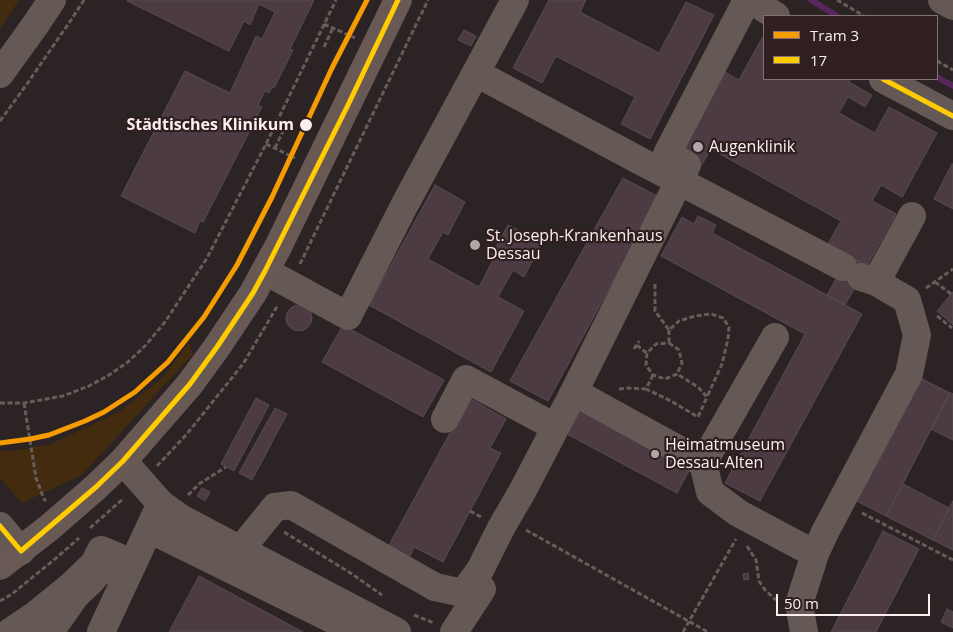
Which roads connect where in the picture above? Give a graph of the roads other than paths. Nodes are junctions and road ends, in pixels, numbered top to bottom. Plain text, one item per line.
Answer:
1 (52, 0) edge
2 (398, 0) edge
3 (515, 0) edge
4 (747, 0) edge
5 (751, 0) edge
6 (774, 15) edge
7 (476, 73) junction
8 (0, 74) edge
9 (885, 80) edge
10 (953, 116) edge
11 (679, 180) junction
12 (912, 216) dead end
13 (266, 271) junction
14 (860, 275) junction
15 (775, 337) dead end
16 (574, 392) junction
17 (445, 419) dead end
18 (555, 427) junction
19 (123, 461) junction
20 (703, 463) junction
21 (167, 508) junction
22 (0, 526) edge
23 (149, 529) junction
24 (241, 549) junction
25 (814, 554) junction
26 (10, 559) edge
27 (482, 589) dead end
28 (405, 623) edge
29 (446, 628) edge
30 (10, 632) edge
31 (50, 632) edge
32 (101, 632) edge
33 (357, 632) edge
34 (804, 632) edge

1 - 8 street
2 - 13 main road
3 - 7 street
4 - 11 street
5 - 6 street
7 - 11 street
7 - 13 street
9 - 10 street
11 - 14 street
11 - 16 street
12 - 14 street
13 - 19 main road
14 - 25 street
15 - 20 street
16 - 18 street
16 - 20 street
17 - 18 street
18 - 24 street
19 - 21 street
19 - 26 main road
20 - 25 street
21 - 23 street
21 - 24 street
22 - 26 street
23 - 32 street
23 - 33 street
24 - 28 street
25 - 34 street
27 - 29 street
30 - 31 street

